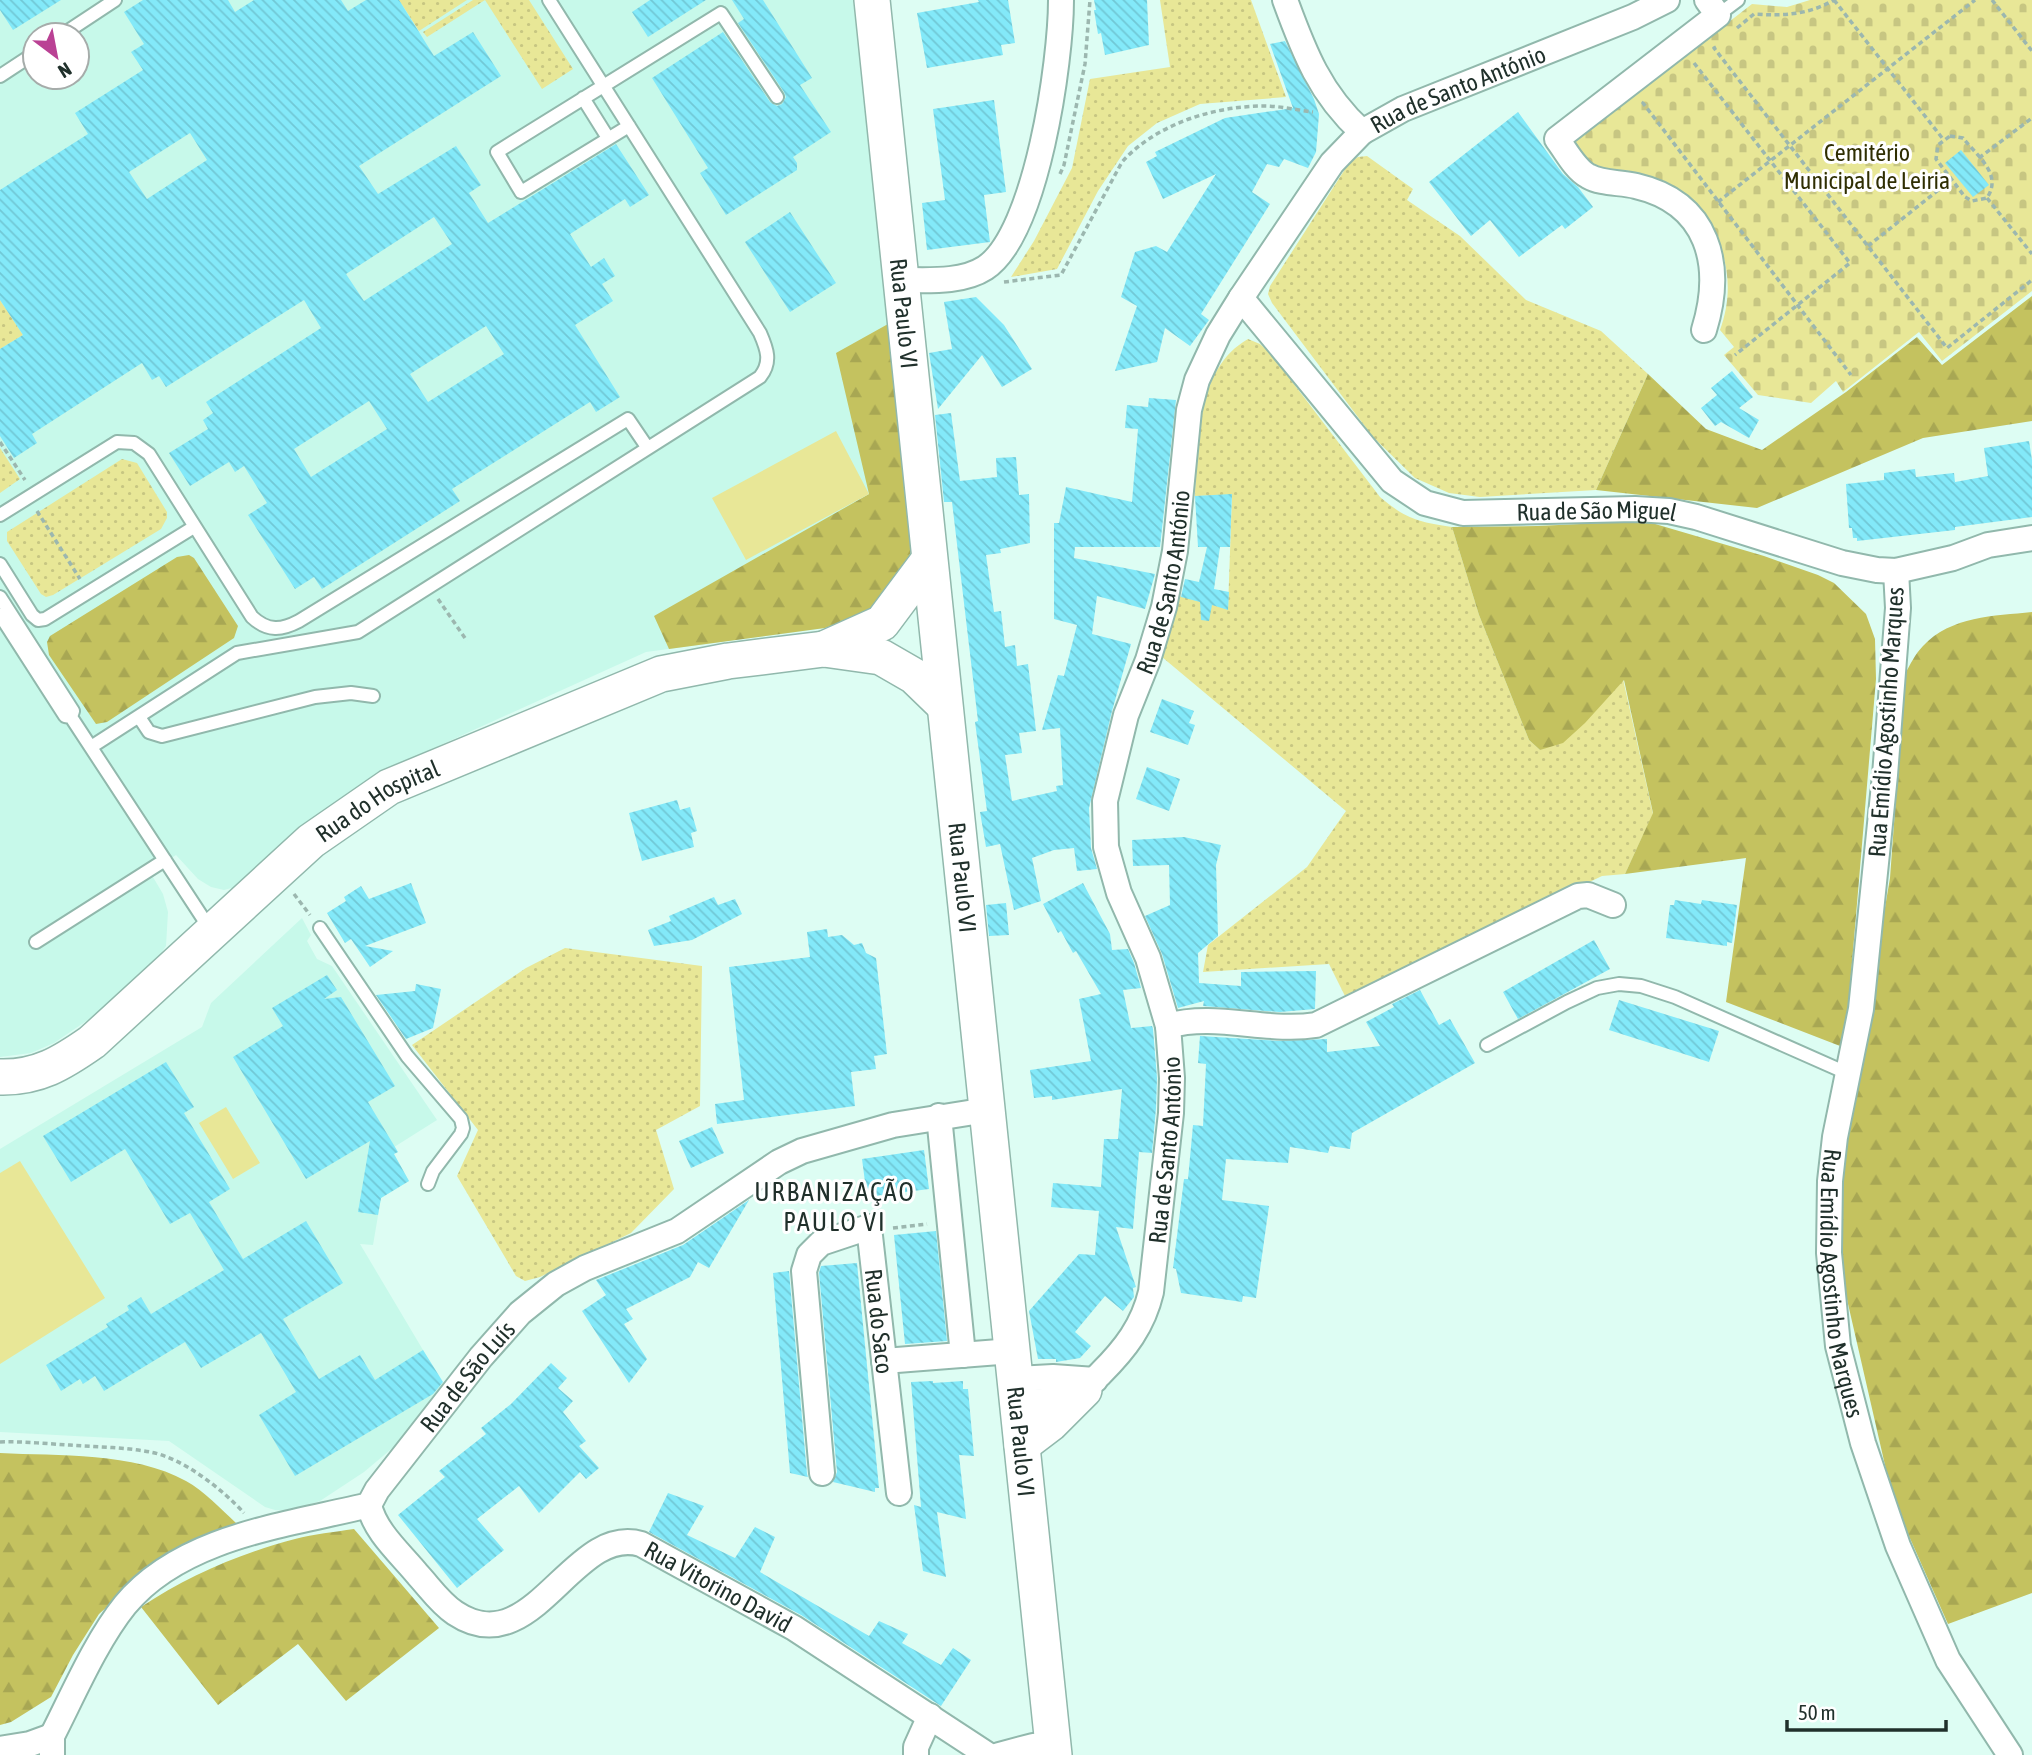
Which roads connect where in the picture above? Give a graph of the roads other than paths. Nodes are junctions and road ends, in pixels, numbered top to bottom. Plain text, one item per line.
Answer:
1 (115, 0) edge
2 (549, 0) edge
3 (872, 0) edge
4 (1061, 0) edge
5 (1285, 0) edge
6 (1667, 0) edge
7 (1738, 0) edge
8 (1720, 15) edge
9 (83, 21) edge
10 (21, 62) edge
11 (0, 76) edge
12 (603, 86) junction
13 (778, 97) dead end
14 (583, 98) junction
15 (629, 126) junction
16 (1362, 132) junction
17 (608, 138) junction
18 (901, 280) junction
19 (1241, 298) junction
20 (1704, 330) dead end
21 (647, 447) junction
22 (0, 514) edge
23 (194, 527) junction
24 (2032, 538) edge
25 (929, 560) junction
26 (0, 564) edge
27 (1896, 571) junction
28 (0, 597) edge
29 (0, 615) edge
30 (882, 623) junction
31 (937, 633) junction
32 (824, 649) junction
33 (881, 657) junction
34 (373, 696) dead end
35 (944, 705) junction
36 (71, 717) junction
37 (139, 717) junction
38 (91, 747) junction
39 (165, 860) junction
40 (1613, 905) dead end
41 (320, 928) road end
42 (212, 932) junction
43 (36, 942) dead end
44 (1168, 1026) junction
45 (1487, 1045) dead end
46 (1849, 1074) junction
47 (0, 1077) edge
48 (987, 1110) junction
49 (939, 1116) junction
50 (428, 1184) dead end
51 (963, 1355) junction
52 (884, 1361) junction
53 (1015, 1377) junction
54 (1090, 1385) junction
55 (1022, 1445) junction
56 (822, 1473) dead end
57 (899, 1493) dead end
58 (369, 1505) junction
59 (929, 1716) junction
60 (52, 1746) edge
61 (0, 1749) edge
62 (1054, 1750) edge
63 (916, 1755) edge
64 (988, 1755) edge
65 (999, 1755) edge
66 (2010, 1755) edge

1 - 9 lane
2 - 12 lane
3 - 18 main road, Rua Paulo VI
4 - 18 street
5 - 16 street
6 - 16 street, Rua de Santo António
7 - 8 lane
8 - 20 street
10 - 11 lane
12 - 13 lane
12 - 14 lane
12 - 15 lane
14 - 17 lane
14 - 17 lane
15 - 17 lane
15 - 21 lane
16 - 19 street, Rua de Santo António
18 - 25 main road, Rua Paulo VI
19 - 27 street, Rua de São Miguel
19 - 44 street, Rua de Santo António
21 - 23 lane
21 - 37 lane
22 - 23 lane
23 - 26 lane
24 - 27 street, Rua de São Miguel
25 - 30 main road, Rua do Hospital
25 - 31 main road, Rua Paulo VI
27 - 46 street, Rua Emídio Agostinho Marques
28 - 36 lane
29 - 36 lane
30 - 31 main road
30 - 32 main road, Rua do Hospital
31 - 33 main road, Rua do Hospital
31 - 35 main road, Rua Paulo VI
32 - 33 main road, Rua do Hospital
32 - 42 main road, Rua do Hospital
33 - 35 main road, Rua do Hospital
34 - 37 lane
35 - 48 main road, Rua Paulo VI
36 - 38 lane
37 - 38 lane
38 - 39 lane
39 - 42 lane
39 - 43 lane
40 - 44 street
41 - 50 lane
42 - 47 main road, Rua do Hospital
44 - 54 street, Rua de Santo António
45 - 46 lane
46 - 66 street, Rua Emídio Agostinho Marques
48 - 49 street, Rua de São Luís
48 - 53 main road, Rua Paulo VI
49 - 51 street
49 - 58 street, Rua de São Luís
51 - 52 street
51 - 53 street
52 - 56 street, Rua do Saco
52 - 57 street, Rua do Saco
53 - 54 street
53 - 55 main road, Rua Paulo VI
54 - 55 main road
55 - 62 main road, Rua Paulo VI
58 - 59 street, Rua Vitorino David
58 - 60 street
59 - 63 street
59 - 64 street, Rua Vitorino David
60 - 61 street
62 - 65 street

